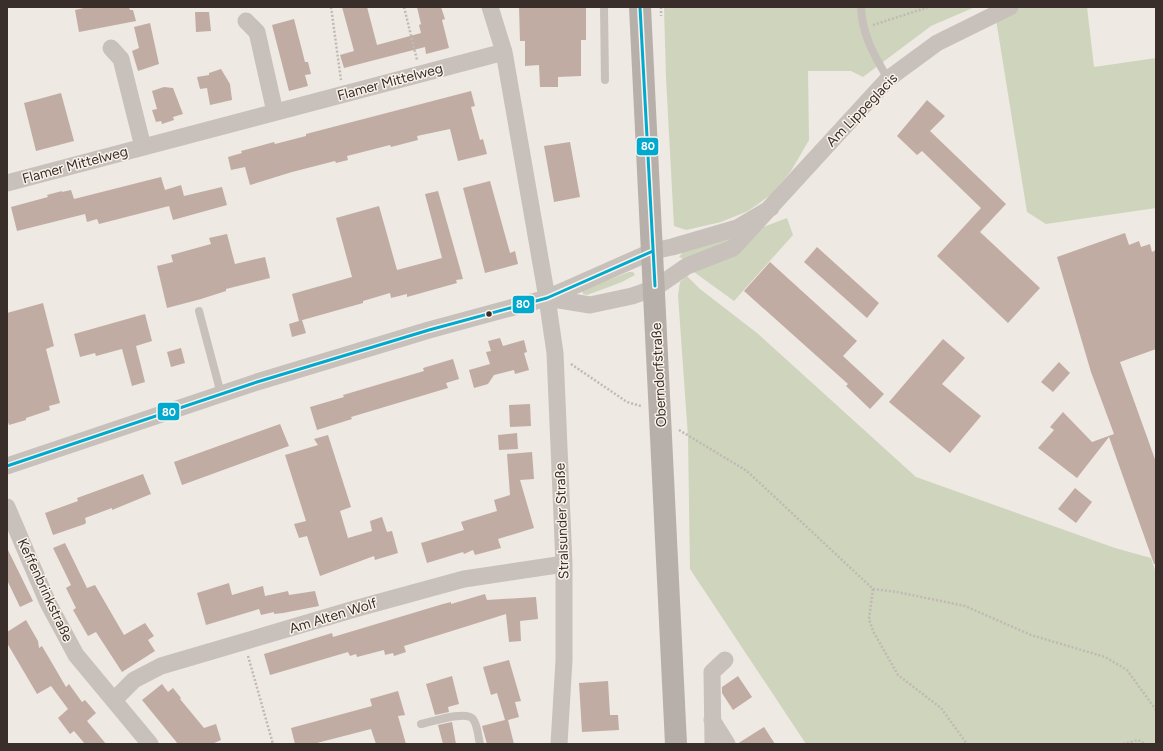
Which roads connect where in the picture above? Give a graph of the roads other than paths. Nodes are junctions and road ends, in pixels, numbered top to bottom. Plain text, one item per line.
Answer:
1 (490, 7) edge
2 (604, 7) edge
3 (640, 7) edge
4 (861, 7) edge
5 (1010, 7) edge
6 (246, 21) dead end
7 (111, 48) dead end
8 (504, 52) junction
9 (888, 79) junction
10 (605, 80) dead end
11 (276, 112) junction
12 (143, 147) junction
13 (7, 183) edge
14 (771, 208) junction
15 (663, 249) junction
16 (655, 288) junction
17 (547, 298) junction
18 (199, 311) dead end
19 (221, 394) junction
20 (7, 466) edge
21 (7, 507) edge
22 (564, 564) junction
23 (725, 660) dead end
24 (114, 700) junction
25 (712, 720) junction
26 (421, 724) dead end
27 (150, 744) edge
28 (480, 744) edge
29 (560, 744) edge
30 (676, 744) edge
31 (713, 744) edge
32 (727, 744) edge

1 - 8 street, Stralsunder Straße
2 - 10 lane
3 - 15 main road, Oberndorfstraße
4 - 9 lane
5 - 9 street, Am Lippeglacis
6 - 11 street
7 - 12 street, Flamer Mittelweg
8 - 11 street, Flamer Mittelweg
8 - 17 street, Stralsunder Straße
9 - 14 street, Am Lippeglacis
11 - 12 street, Flamer Mittelweg
12 - 13 street, Flamer Mittelweg
14 - 15 street, Am Lippeglacis
14 - 16 street, Am Lippeglacis
15 - 16 main road, Oberndorfstraße
15 - 17 street, Am Lippeglacis
16 - 17 street, Am Lippeglacis
16 - 30 main road, Oberndorfstraße
17 - 19 street
17 - 22 street, Stralsunder Straße
18 - 19 lane
19 - 20 street
21 - 24 street, Keffenbrinkstraße
22 - 24 street, Am Alten Wolf
22 - 29 street, Stralsunder Straße
23 - 25 street
24 - 27 street, Keffenbrinkstraße
25 - 31 street
25 - 32 street
26 - 28 lane

